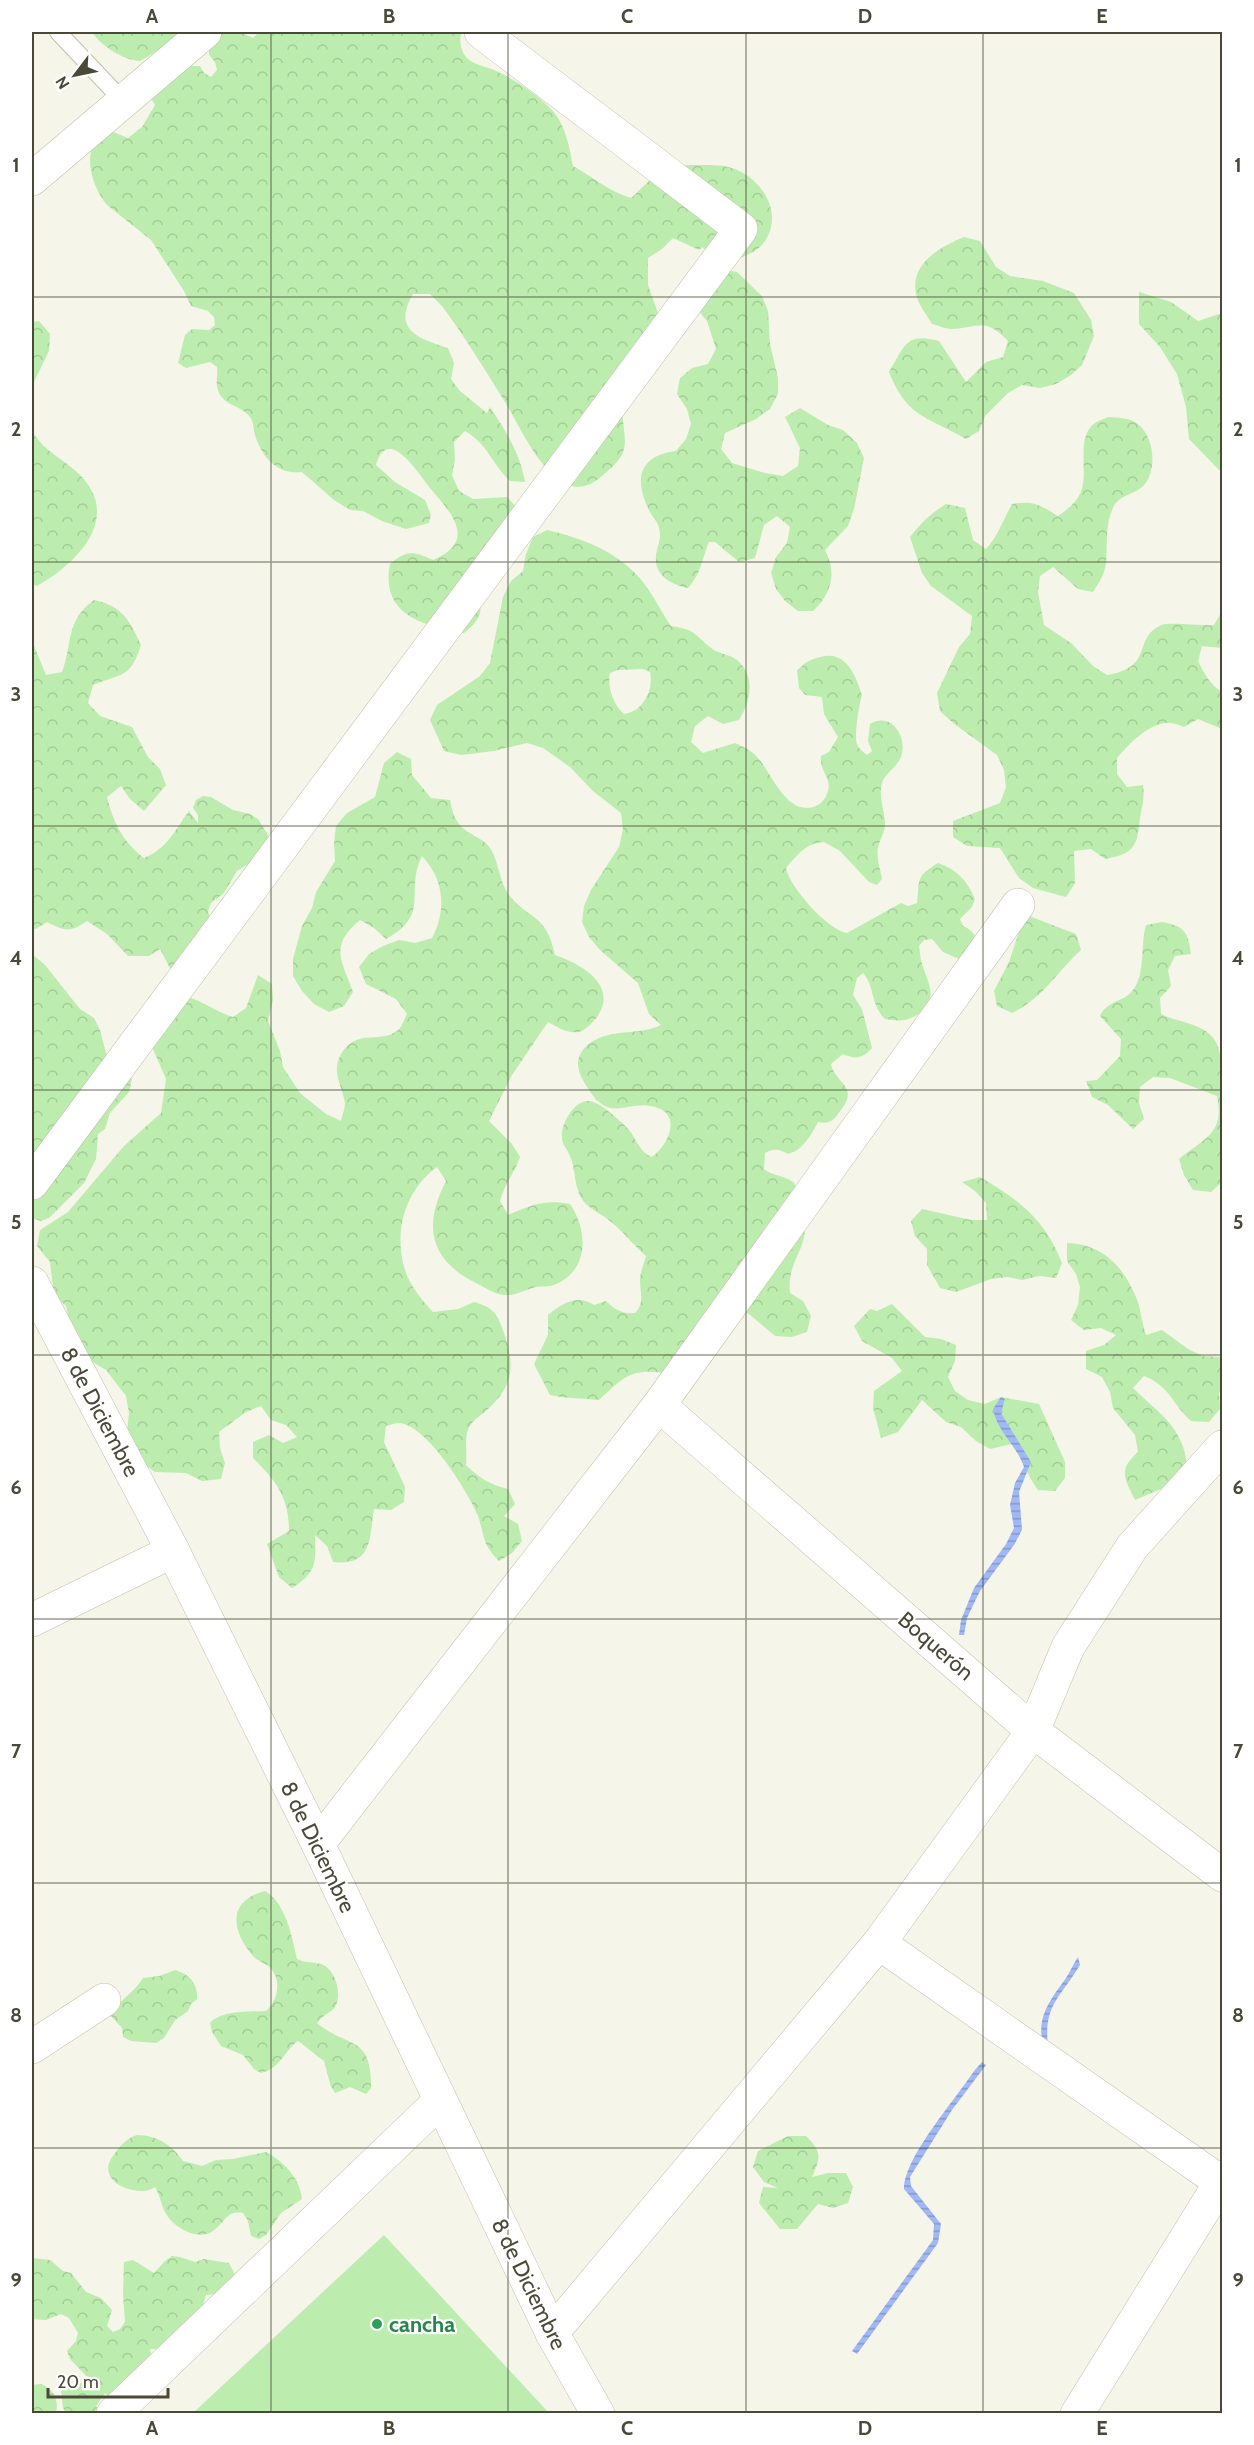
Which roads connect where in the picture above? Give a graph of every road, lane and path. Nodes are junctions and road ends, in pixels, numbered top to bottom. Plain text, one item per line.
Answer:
1 (58, 32) edge
2 (205, 32) edge
3 (481, 32) edge
4 (124, 102) junction
5 (32, 179) edge
6 (1018, 905) dead end
7 (32, 1184) edge
8 (32, 1283) edge
9 (659, 1405) junction
10 (1222, 1447) edge
11 (173, 1551) junction
12 (32, 1620) edge
13 (1033, 1731) junction
14 (318, 1844) junction
15 (1222, 1875) edge
16 (879, 1943) junction
17 (104, 2000) dead end
18 (32, 2047) edge
19 (440, 2101) junction
20 (1222, 2182) edge
21 (552, 2333) junction
22 (113, 2414) edge
23 (598, 2414) edge
24 (1077, 2414) edge

1 - 4 lane
2 - 4 street
3 - 7 street
4 - 5 street
6 - 9 street
8 - 11 street, 8 de Diciembre
9 - 13 street, Boquerón
9 - 14 street
10 - 13 street
11 - 12 street
11 - 14 street, 8 de Diciembre
13 - 15 street, Boquerón
13 - 16 street
14 - 19 street, 8 de Diciembre
16 - 20 street
16 - 21 street
17 - 18 street
19 - 21 street, 8 de Diciembre
19 - 22 street
20 - 24 street
21 - 23 street, 8 de Diciembre

